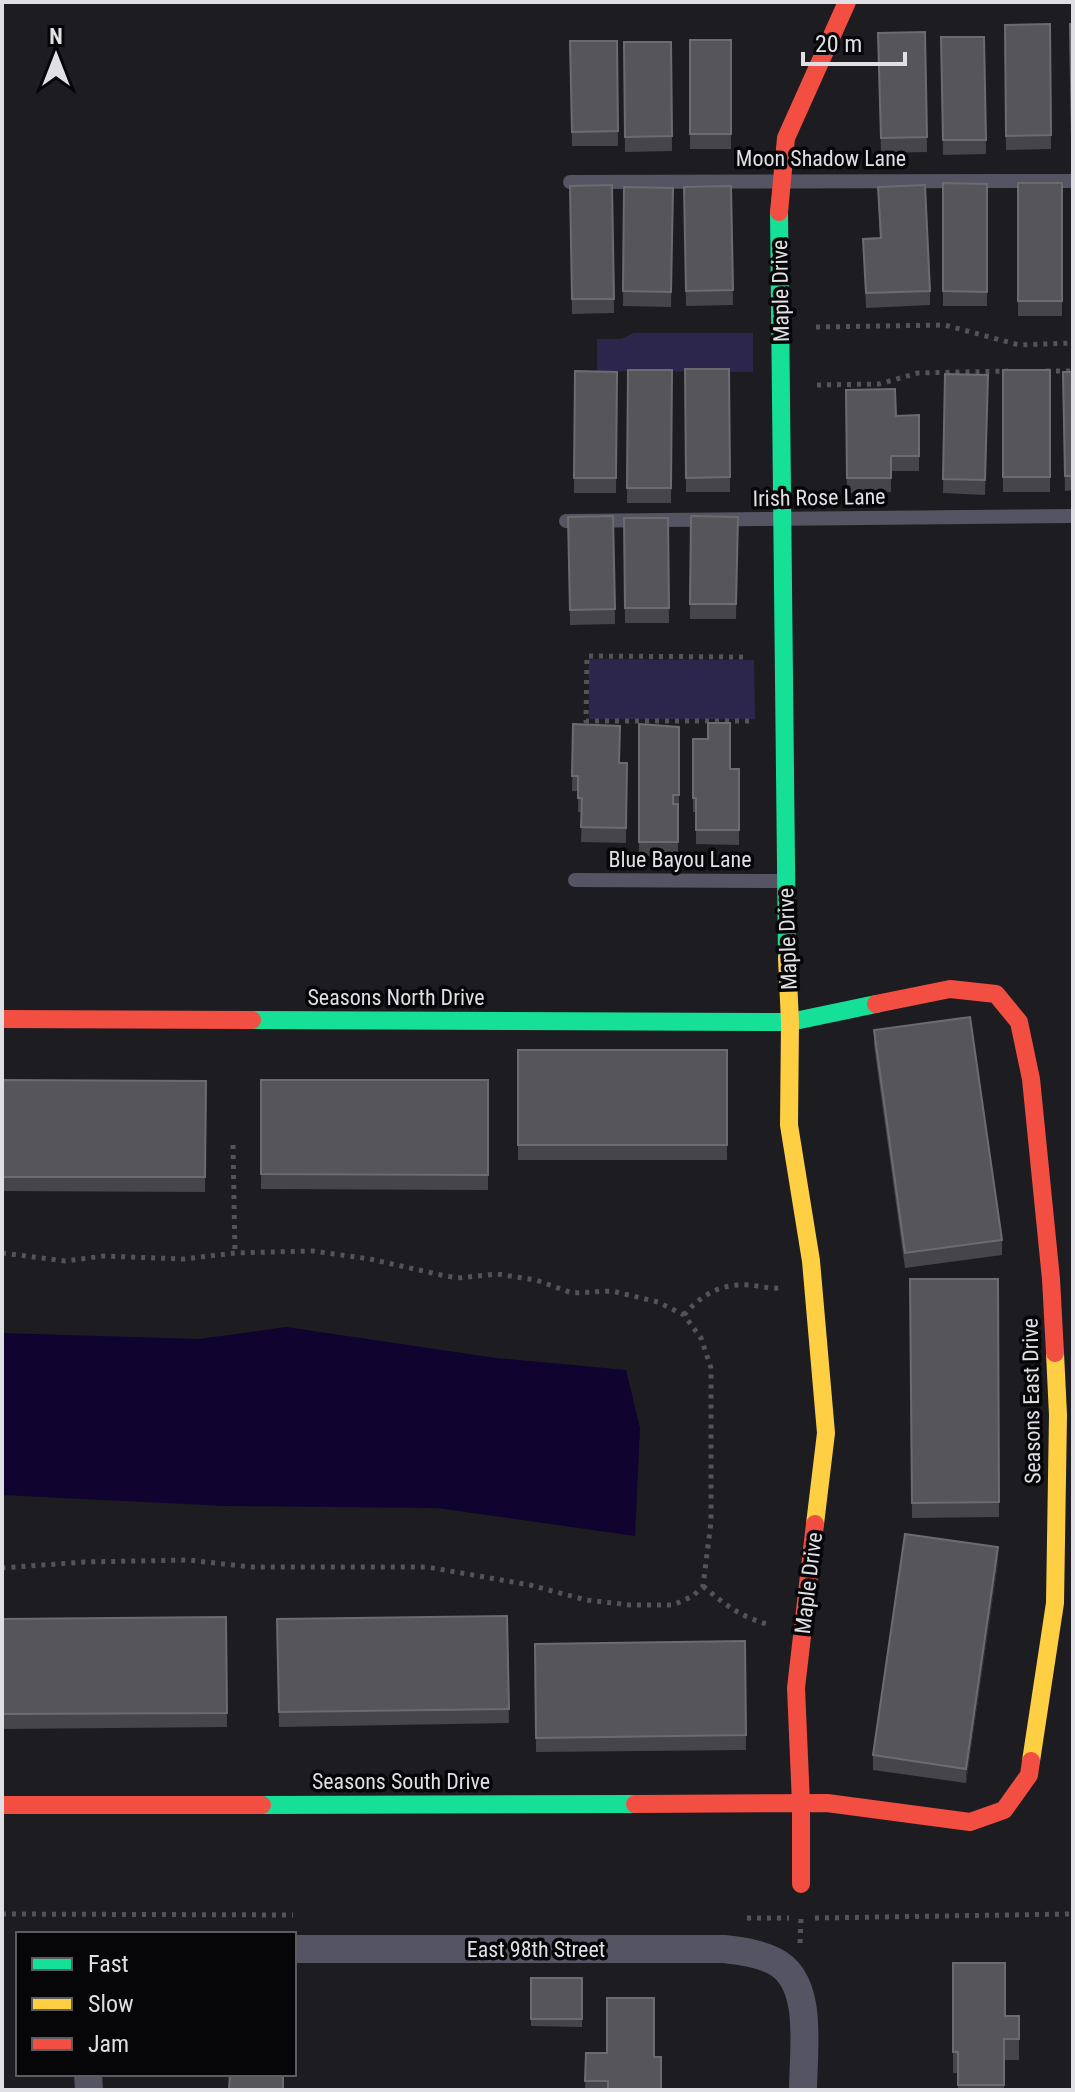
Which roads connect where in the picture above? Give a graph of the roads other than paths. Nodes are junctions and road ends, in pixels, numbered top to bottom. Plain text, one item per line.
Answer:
1 (847, 2) edge
2 (782, 180) junction
3 (1073, 181) edge
4 (570, 182) edge
5 (1073, 516) edge
6 (782, 520) junction
7 (566, 521) edge
8 (575, 880) dead end
9 (785, 881) junction
10 (2, 1019) edge
11 (790, 1022) junction
12 (801, 1803) junction
13 (2, 1805) edge
14 (801, 1884) dead end
15 (296, 1949) edge
16 (803, 2090) edge

1 - 2 street, Maple Drive
2 - 3 lane, Moon Shadow Lane
2 - 4 lane, Moon Shadow Lane
2 - 6 street, Maple Drive
5 - 6 lane, Irish Rose Lane
6 - 7 lane, Irish Rose Lane
6 - 9 street, Maple Drive
8 - 9 lane, Blue Bayou Lane
9 - 11 street, Maple Drive
10 - 11 street, Seasons North Drive
11 - 12 street, Maple Drive
11 - 12 street, Seasons East Drive
12 - 13 street, Seasons South Drive
12 - 14 street, Maple Drive
15 - 16 street, East 98th Street

